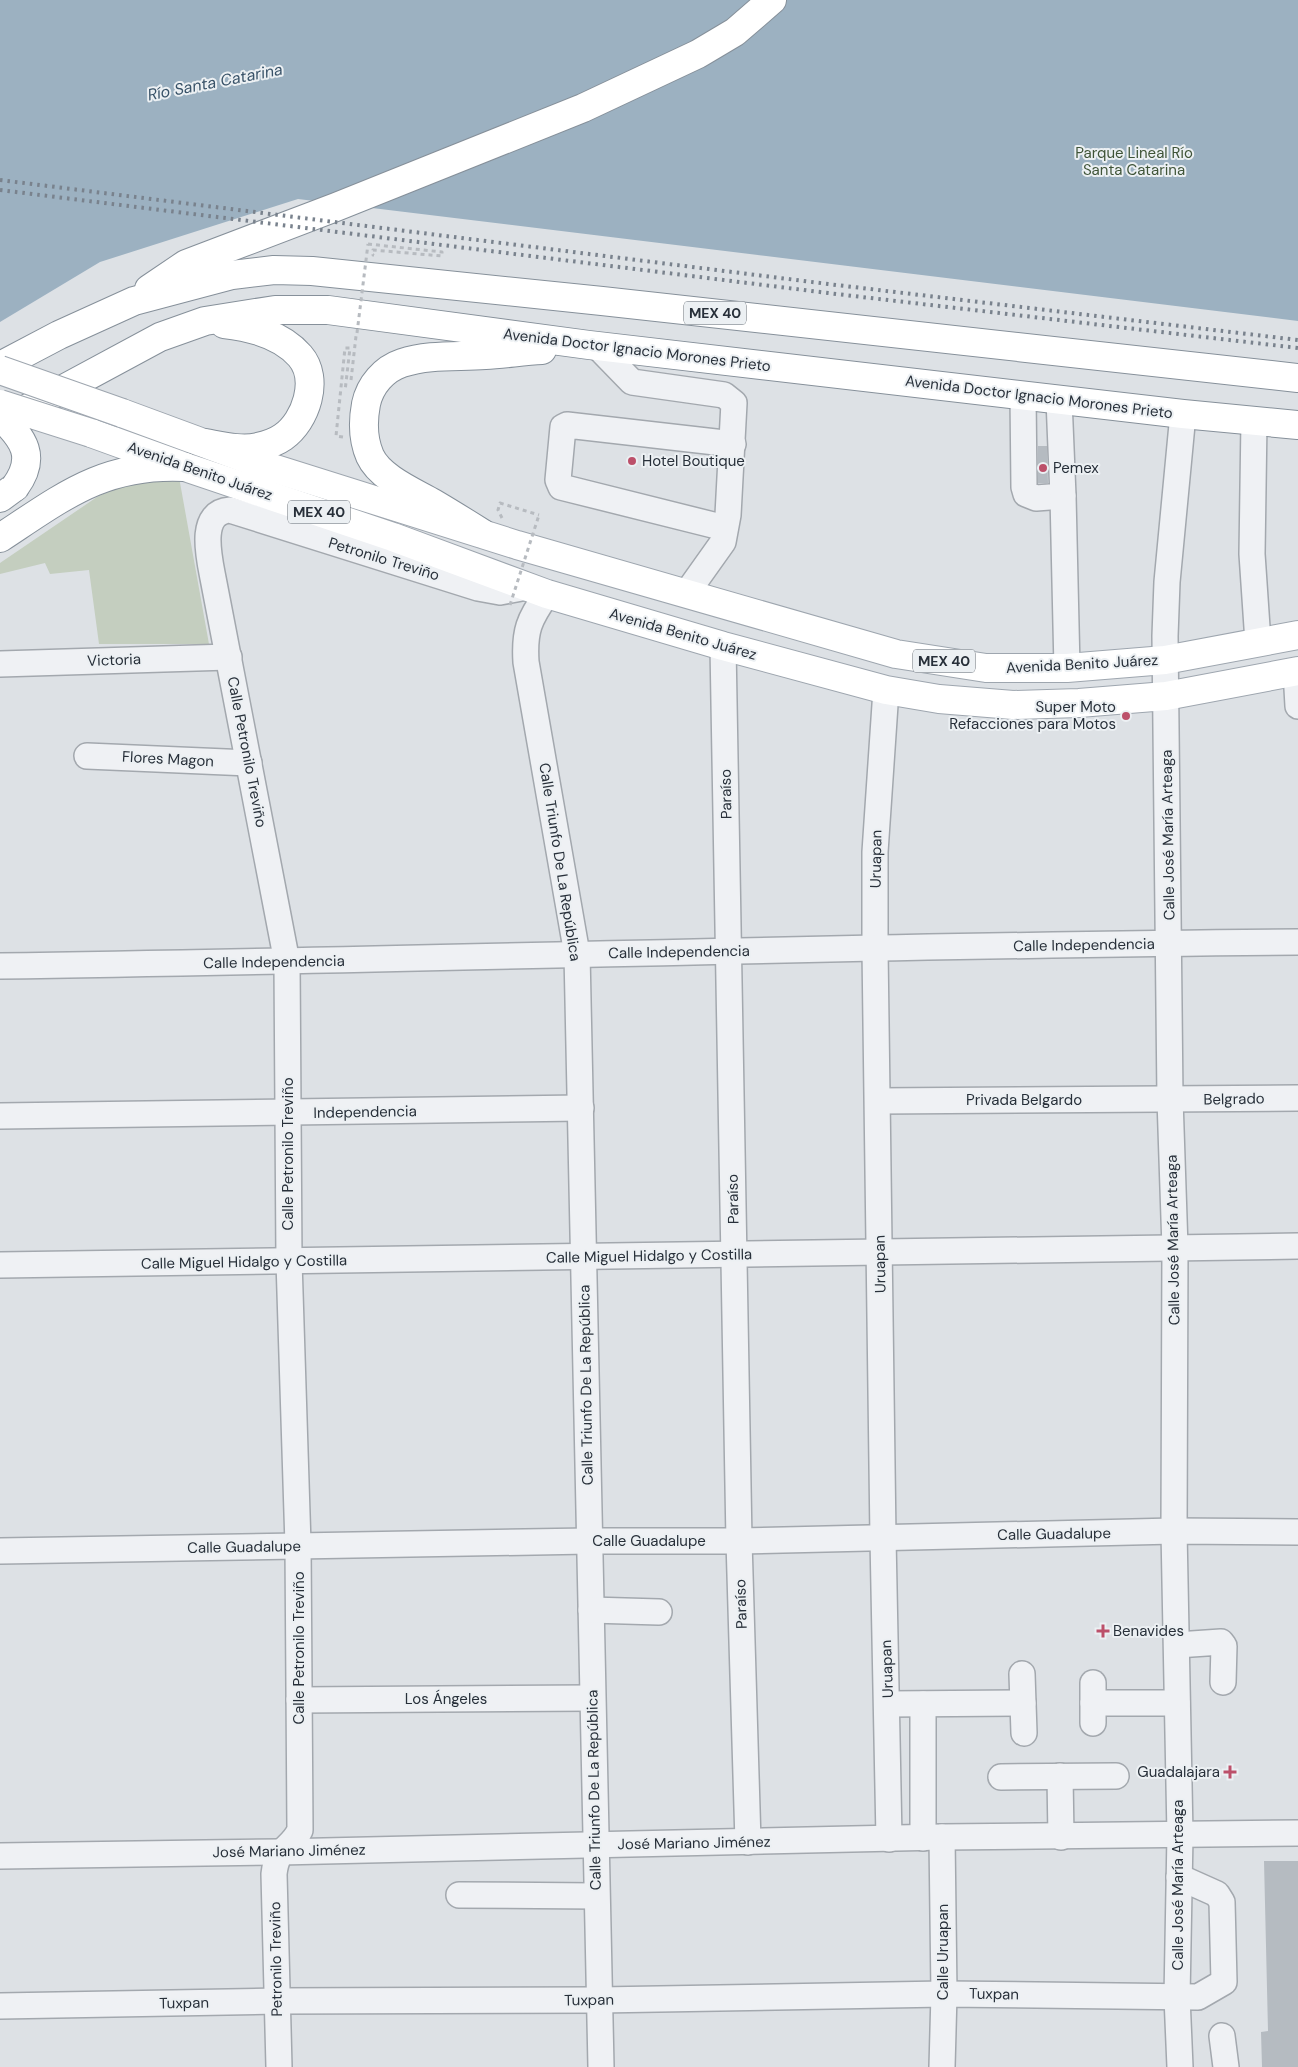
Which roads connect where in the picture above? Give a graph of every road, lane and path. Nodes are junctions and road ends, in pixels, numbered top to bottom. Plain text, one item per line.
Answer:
1 (772, 0) edge
2 (442, 261) dead end
3 (134, 301) junction
4 (205, 321) junction
5 (593, 346) junction
6 (0, 366) edge
7 (0, 370) edge
8 (1298, 378) edge
9 (350, 389) dead end
10 (1023, 395) junction
11 (1059, 400) junction
12 (0, 404) edge
13 (1298, 412) edge
14 (1183, 414) junction
15 (0, 416) edge
16 (340, 417) joint
17 (1254, 421) junction
18 (0, 423) edge
19 (1298, 425) edge
20 (205, 443) junction
21 (733, 444) junction
22 (185, 467) junction
23 (7, 492) edge
24 (1063, 496) junction
25 (214, 515) joint
26 (725, 528) junction
27 (482, 533) junction
28 (0, 538) edge
29 (517, 545) junction
30 (587, 566) junction
31 (686, 594) junction
32 (528, 595) junction
33 (1298, 635) edge
34 (1258, 642) junction
35 (723, 646) junction
36 (229, 657) junction
37 (1166, 660) junction
38 (0, 664) edge
39 (1067, 668) junction
40 (1297, 671) edge
41 (886, 690) junction
42 (1166, 696) junction
43 (1298, 706) edge
44 (87, 756) dead end
45 (249, 763) junction
46 (1298, 942) edge
47 (1169, 943) junction
48 (875, 949) junction
49 (729, 951) junction
50 (577, 954) junction
51 (287, 962) junction
52 (0, 966) edge
53 (1298, 1098) edge
54 (1170, 1099) junction
55 (878, 1100) junction
56 (581, 1108) junction
57 (288, 1113) junction
58 (0, 1116) edge
59 (1298, 1246) edge
60 (1174, 1248) junction
61 (880, 1252) junction
62 (734, 1254) junction
63 (583, 1257) junction
64 (289, 1261) junction
65 (0, 1265) edge
66 (1174, 1531) junction
67 (1298, 1532) edge
68 (883, 1538) junction
69 (740, 1540) junction
70 (589, 1541) junction
71 (298, 1545) junction
72 (0, 1551) edge
73 (591, 1610) junction
74 (659, 1612) dead end
75 (1177, 1645) junction
76 (1022, 1674) dead end
77 (1222, 1682) dead end
78 (592, 1698) junction
79 (300, 1700) junction
80 (1023, 1703) junction
81 (1093, 1703) dead end
82 (1177, 1703) junction
83 (888, 1704) junction
84 (923, 1704) junction
85 (1024, 1733) dead end
86 (1060, 1776) junction
87 (1116, 1776) dead end
88 (1001, 1777) dead end
89 (1298, 1833) edge
90 (1180, 1835) junction
91 (1061, 1837) junction
92 (932, 1838) junction
93 (890, 1839) junction
94 (748, 1842) junction
95 (594, 1845) junction
96 (280, 1852) junction
97 (0, 1856) edge
98 (1179, 1877) junction
99 (459, 1895) dead end
100 (596, 1896) junction
101 (944, 1994) junction
102 (1177, 1997) junction
103 (599, 2000) junction
104 (277, 2001) junction
105 (0, 2006) edge
106 (1222, 2036) dead end
107 (279, 2067) edge
108 (601, 2067) edge
109 (942, 2067) edge
110 (1180, 2067) edge
111 (1226, 2067) edge

1 - 3 main road
2 - 9 path, bridge
3 - 6 main road, MEX 40
3 - 8 main road, MEX 40
4 - 5 main road, Avenida Doctor Ignacio Morones Prieto
4 - 18 main road, Avenida Doctor Ignacio Morones Prieto
4 - 20 main road
5 - 10 main road, Avenida Doctor Ignacio Morones Prieto
5 - 21 street
5 - 27 main road
7 - 20 main road, Avenida Benito Juárez / MEX 40, bridge
10 - 11 main road, Avenida Doctor Ignacio Morones Prieto
10 - 24 street
11 - 14 main road, Avenida Doctor Ignacio Morones Prieto
11 - 24 street
12 - 22 main road, Avenida Benito Juárez / MEX 40, bridge
13 - 17 main road
14 - 17 main road, Avenida Doctor Ignacio Morones Prieto
14 - 37 street, Calle José María Arteaga
15 - 23 main road, bridge
16 - 16 path
17 - 19 main road, Avenida Doctor Ignacio Morones Prieto
17 - 34 street
20 - 27 main road, Avenida Benito Juárez / MEX 40
21 - 26 street
21 - 26 street
22 - 28 main road
22 - 32 main road, Avenida Benito Juárez / MEX 40
24 - 39 street
25 - 32 street, Petronilo Treviño
25 - 36 street, Calle Petronilo Treviño
26 - 31 street
27 - 29 main road, Avenida Benito Juárez / MEX 40
29 - 30 main road, Avenida Benito Juárez / MEX 40
29 - 32 path, bridge
30 - 31 main road, Avenida Benito Juárez / MEX 40
30 - 32 main road
31 - 39 main road, Avenida Benito Juárez / MEX 40
32 - 35 main road, Avenida Benito Juárez / MEX 40
32 - 50 street, Calle Triunfo De La República
33 - 34 main road, Avenida Benito Juárez / MEX 40
34 - 37 main road, Avenida Benito Juárez / MEX 40
35 - 41 main road, Avenida Benito Juárez / MEX 40
35 - 49 street, Paraíso
36 - 38 street, Victoria
36 - 45 street, Calle Petronilo Treviño
37 - 39 main road, Avenida Benito Juárez / MEX 40
37 - 42 street, Calle José María Arteaga
40 - 42 main road, Avenida Benito Juárez / MEX 40
40 - 43 street
41 - 42 main road, Avenida Benito Juárez / MEX 40
41 - 48 street, Uruapan
42 - 47 street, Calle José María Arteaga
44 - 45 street, Flores Magon
45 - 51 street, Calle Petronilo Treviño
46 - 47 street, Calle Independencia
47 - 48 street, Calle Independencia
47 - 54 street, Calle José María Arteaga
48 - 49 street, Calle Independencia
48 - 55 street, Uruapan
49 - 50 street, Calle Independencia
49 - 62 street, Paraíso
50 - 51 street, Calle Independencia
50 - 56 street, Calle Triunfo De La República
51 - 52 street, Calle Independencia
51 - 57 street, Calle Petronilo Treviño
53 - 54 street, Belgrado
54 - 55 street, Privada Belgardo
54 - 60 street, Calle José María Arteaga
55 - 61 street, Uruapan
56 - 57 street, Independencia
56 - 63 street, Calle Triunfo De La República
57 - 58 street, Independencia
57 - 64 street, Calle Petronilo Treviño
59 - 60 street, Calle Miguel Hidalgo y Costilla
60 - 61 street, Calle Miguel Hidalgo y Costilla
60 - 66 street, Calle José María Arteaga
61 - 62 street, Calle Miguel Hidalgo y Costilla
61 - 68 street, Uruapan
62 - 63 street, Calle Miguel Hidalgo y Costilla
62 - 69 street, Paraíso
63 - 64 street, Calle Miguel Hidalgo y Costilla
63 - 70 street, Calle Triunfo De La República
64 - 65 street, Calle Miguel Hidalgo y Costilla
64 - 71 street, Calle Petronilo Treviño
66 - 67 street, Calle Guadalupe
66 - 68 street, Calle Guadalupe
66 - 75 street, Calle José María Arteaga
68 - 69 street, Calle Guadalupe
68 - 83 street, Uruapan
69 - 70 street, Calle Guadalupe
69 - 94 street, Paraíso
70 - 71 street, Calle Guadalupe
70 - 73 street, Calle Triunfo De La República
71 - 72 street, Calle Guadalupe
71 - 79 street, Calle Petronilo Treviño
73 - 74 street
73 - 78 street, Calle Triunfo De La República
75 - 77 street
75 - 82 street, Calle José María Arteaga
76 - 80 street
78 - 79 street, Los Ángeles
78 - 95 street, Calle Triunfo De La República
79 - 96 street, Calle Petronilo Treviño
80 - 84 street
80 - 85 street
81 - 82 street
82 - 90 street, Calle José María Arteaga
83 - 84 street
83 - 93 street, Uruapan
84 - 92 street, Calle Uruapan
86 - 87 street
86 - 88 street
86 - 91 street
89 - 90 street, José Mariano Jiménez
90 - 91 street, José Mariano Jiménez
90 - 98 street, Calle José María Arteaga
91 - 92 street, José Mariano Jiménez
92 - 93 street, José Mariano Jiménez
92 - 101 street, Calle Uruapan
93 - 94 street, José Mariano Jiménez
94 - 95 street, José Mariano Jiménez
95 - 96 street, José Mariano Jiménez
95 - 100 street, Calle Triunfo De La República
96 - 97 street, José Mariano Jiménez
96 - 104 street, Petronilo Treviño
98 - 102 street, Calle José María Arteaga
98 - 102 street, Tuxpan
99 - 100 street
100 - 103 street, Calle Triunfo De La República
101 - 102 street, Tuxpan
101 - 103 street, Tuxpan
101 - 109 street, Calle Uruapan
102 - 110 street, Calle José María Arteaga
103 - 104 street, Tuxpan
103 - 108 street, Calle Triunfo De La República
104 - 105 street, Tuxpan
104 - 107 street, Petronilo Treviño
106 - 111 street

